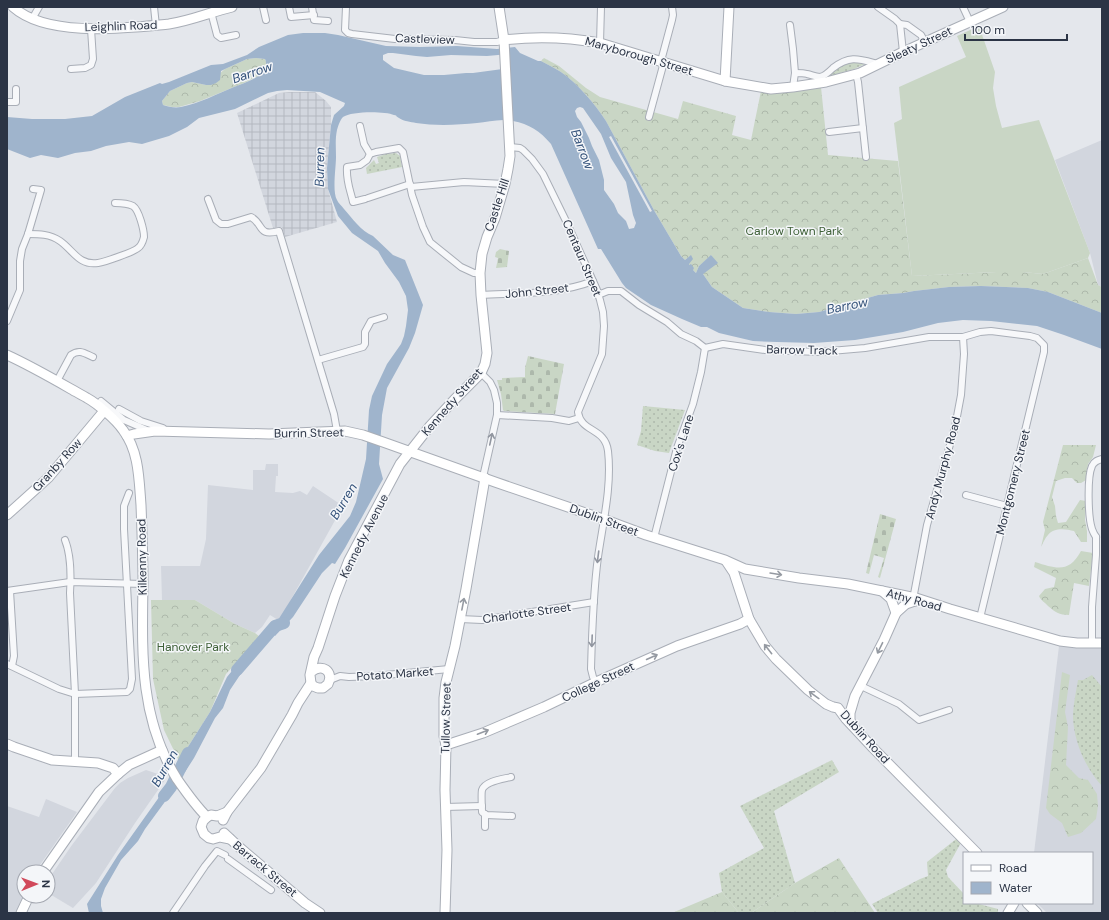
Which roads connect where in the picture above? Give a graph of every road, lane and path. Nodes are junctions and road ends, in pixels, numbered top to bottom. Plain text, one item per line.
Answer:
1 (13, 7) edge
2 (38, 7) edge
3 (154, 7) edge
4 (232, 7) edge
5 (263, 7) edge
6 (289, 7) edge
7 (312, 7) edge
8 (346, 7) edge
9 (498, 7) edge
10 (601, 7) edge
11 (672, 7) edge
12 (729, 7) edge
13 (878, 7) edge
14 (963, 7) edge
15 (1003, 7) edge
16 (211, 12) junction
17 (314, 15) junction
18 (32, 19) junction
19 (266, 20) dead end
20 (328, 21) dead end
21 (970, 22) junction
22 (900, 24) junction
23 (790, 25) dead end
24 (156, 26) junction
25 (91, 29) junction
26 (236, 35) dead end
27 (925, 42) junction
28 (600, 43) junction
29 (504, 44) junction
30 (903, 52) junction
31 (662, 61) junction
32 (879, 64) junction
33 (71, 69) dead end
34 (795, 73) junction
35 (856, 74) junction
36 (725, 81) junction
37 (792, 87) junction
38 (16, 89) dead end
39 (7, 102) edge
40 (649, 117) dead end
41 (360, 126) dead end
42 (863, 128) junction
43 (829, 132) dead end
44 (510, 146) junction
45 (370, 154) junction
46 (866, 157) dead end
47 (505, 184) junction
48 (411, 186) junction
49 (33, 188) dead end
50 (208, 199) dead end
51 (115, 203) dead end
52 (28, 234) junction
53 (482, 254) joint
54 (480, 273) junction
55 (593, 281) junction
56 (598, 295) junction
57 (481, 296) junction
58 (384, 317) dead end
59 (7, 321) edge
60 (964, 337) junction
61 (1044, 345) joint
62 (705, 348) junction
63 (7, 355) edge
64 (93, 357) dead end
65 (318, 360) junction
66 (481, 373) junction
67 (57, 381) junction
68 (101, 401) dead end
69 (119, 410) dead end
70 (104, 411) junction
71 (496, 415) junction
72 (579, 418) junction
73 (150, 432) junction
74 (166, 432) junction
75 (337, 432) junction
76 (127, 436) junction
77 (410, 451) junction
78 (1102, 459) edge
79 (484, 478) junction
80 (129, 493) dead end
81 (966, 495) dead end
82 (1006, 506) junction
83 (7, 515) edge
84 (603, 519) junction
85 (1099, 536) edge
86 (654, 538) junction
87 (66, 540) dead end
88 (725, 560) junction
89 (750, 570) junction
90 (70, 582) junction
91 (127, 584) junction
92 (143, 584) junction
93 (739, 585) junction
94 (8, 591) edge
95 (881, 591) junction
96 (916, 599) junction
97 (594, 602) junction
98 (896, 613) junction
99 (749, 618) junction
100 (980, 618) junction
101 (460, 619) junction
102 (1102, 643) edge
103 (1092, 644) junction
104 (318, 648) junction
105 (10, 665) edge
106 (449, 670) junction
107 (311, 672) junction
108 (327, 673) junction
109 (596, 682) junction
110 (314, 685) junction
111 (861, 686) junction
112 (75, 694) junction
113 (855, 696) junction
114 (838, 708) junction
115 (949, 710) dead end
116 (853, 726) junction
117 (7, 744) edge
118 (446, 746) junction
119 (162, 750) junction
120 (74, 761) junction
121 (118, 774) junction
122 (511, 777) dead end
123 (482, 806) junction
124 (445, 807) junction
125 (485, 814) junction
126 (204, 816) junction
127 (223, 816) junction
128 (512, 816) dead end
129 (485, 827) dead end
130 (225, 836) junction
131 (976, 852) edge
132 (49, 864) edge
133 (266, 870) junction
134 (257, 880) junction
135 (271, 890) dead end
136 (1013, 904) edge
137 (1028, 904) edge
138 (173, 913) edge
139 (320, 913) edge
140 (444, 913) edge
141 (1008, 913) edge
142 (1037, 913) edge

1 - 18 main road, Leighlin Road
2 - 18 street
3 - 24 street
4 - 16 main road, Leighlin Road
5 - 19 street
6 - 17 street
7 - 17 street
8 - 29 street, Castleview
9 - 29 main road
10 - 28 street
11 - 31 street
12 - 36 main road
13 - 22 street
14 - 21 street
15 - 21 main road, Sleaty Street
16 - 24 main road, Leighlin Road
16 - 26 street
17 - 20 street
18 - 25 main road, Leighlin Road
21 - 27 main road, Sleaty Street
22 - 27 street
22 - 30 street
23 - 34 street
24 - 25 main road, Leighlin Road
25 - 33 street
27 - 30 main road, Sleaty Street
28 - 29 main road, Maryborough Street
28 - 31 main road, Maryborough Street
29 - 44 main road
30 - 32 main road, Sleaty Street
31 - 36 main road, Maryborough Street
31 - 40 street
32 - 34 street, Sleaty Street
32 - 35 main road, Sleaty Street
34 - 37 street
35 - 37 main road, Sleaty Street
35 - 42 street
36 - 37 main road, Sleaty Street
38 - 39 street
41 - 45 street
42 - 43 street
42 - 46 street
44 - 47 main road, Castle Hill
44 - 55 street, Centaur Street
45 - 48 street
45 - 48 street
47 - 48 street
47 - 53 main road, Castle Hill
48 - 54 street
49 - 52 street
50 - 65 street
51 - 52 street
52 - 59 street
53 - 54 main road, Kennedy Street
54 - 57 main road, Kennedy Street
55 - 56 street, Centaur Street
55 - 57 street, John Street
56 - 62 street
56 - 72 street, Centaur Street
57 - 66 main road, Kennedy Street
58 - 65 street
60 - 61 street, Barrow Track
60 - 62 street, Barrow Track
60 - 96 street, Andy Murphy Road
61 - 82 street, Montgomery Street
62 - 86 street, Cox's Lane
63 - 67 main road, Kilkenny Road
64 - 67 street
65 - 75 street
66 - 71 street
66 - 77 main road, Kennedy Street
67 - 70 main road, Kilkenny Road
68 - 73 street, Burrin Street
69 - 74 street
70 - 76 main road, Kilkenny Road
70 - 83 main road, Granby Row
71 - 72 street
79 -> 71 street
72 - 84 street
73 - 74 main road, Burrin Street
73 - 76 main road, Burrin Street
74 - 75 main road, Burrin Street
75 - 77 main road, Burrin Street
76 - 92 main road, Kilkenny Road
77 - 79 main road, Burrin Street
77 - 104 main road, Kennedy Avenue
78 - 85 street
79 - 84 main road, Dublin Street
101 -> 79 main road, Tullow Street
80 - 91 street
81 - 82 street
82 - 100 street, Montgomery Street
84 - 86 main road, Dublin Street
84 -> 97 street
85 - 103 street
86 - 88 main road, Dublin Street
87 - 90 street
88 - 89 main road, Athy Road
88 - 93 main road, Dublin Road
89 - 93 main road
89 -> 95 main road, Athy Road
90 - 91 street
90 - 94 street
90 - 112 street
91 - 92 street
91 - 112 street
92 - 119 main road, Kilkenny Road
93 - 99 main road, Dublin Road
94 - 105 street
95 - 96 main road, Athy Road
95 - 98 main road
96 - 98 main road
96 - 100 main road, Athy Road
97 - 101 street, Charlotte Street
97 -> 109 street
98 -> 111 main road
109 -> 99 main road, College Street
114 -> 99 main road, Dublin Road
100 - 103 main road, Athy Road
101 - 106 main road, Tullow Street
102 - 103 main road, Athy Road
104 - 107 main road, Kennedy Avenue
104 - 108 main road
105 - 112 street
106 - 108 street, Potato Market
106 - 118 main road, Tullow Street
107 - 108 main road
107 - 110 main road
108 - 110 main road
118 -> 109 main road, College Street
110 - 127 main road
111 - 113 main road
111 - 115 street
112 - 120 street
113 - 114 main road
113 - 116 main road
114 - 116 main road, Dublin Road
116 - 131 main road, Dublin Road
117 - 120 main road
118 - 124 main road, Tullow Street
119 - 121 main road
119 - 126 main road, Kilkenny Road
120 - 121 main road
121 - 132 main road
122 - 123 street
123 - 124 street
123 - 125 street
124 - 140 main road, Tullow Street
125 - 128 street
125 - 129 street
126 - 127 main road
126 - 130 main road
127 - 130 main road
130 - 133 main road, Barrack Street
133 - 134 street
133 - 139 main road, Barrack Street
134 - 135 street
134 - 138 street, Barrack Street
136 - 141 main road
137 - 142 main road

